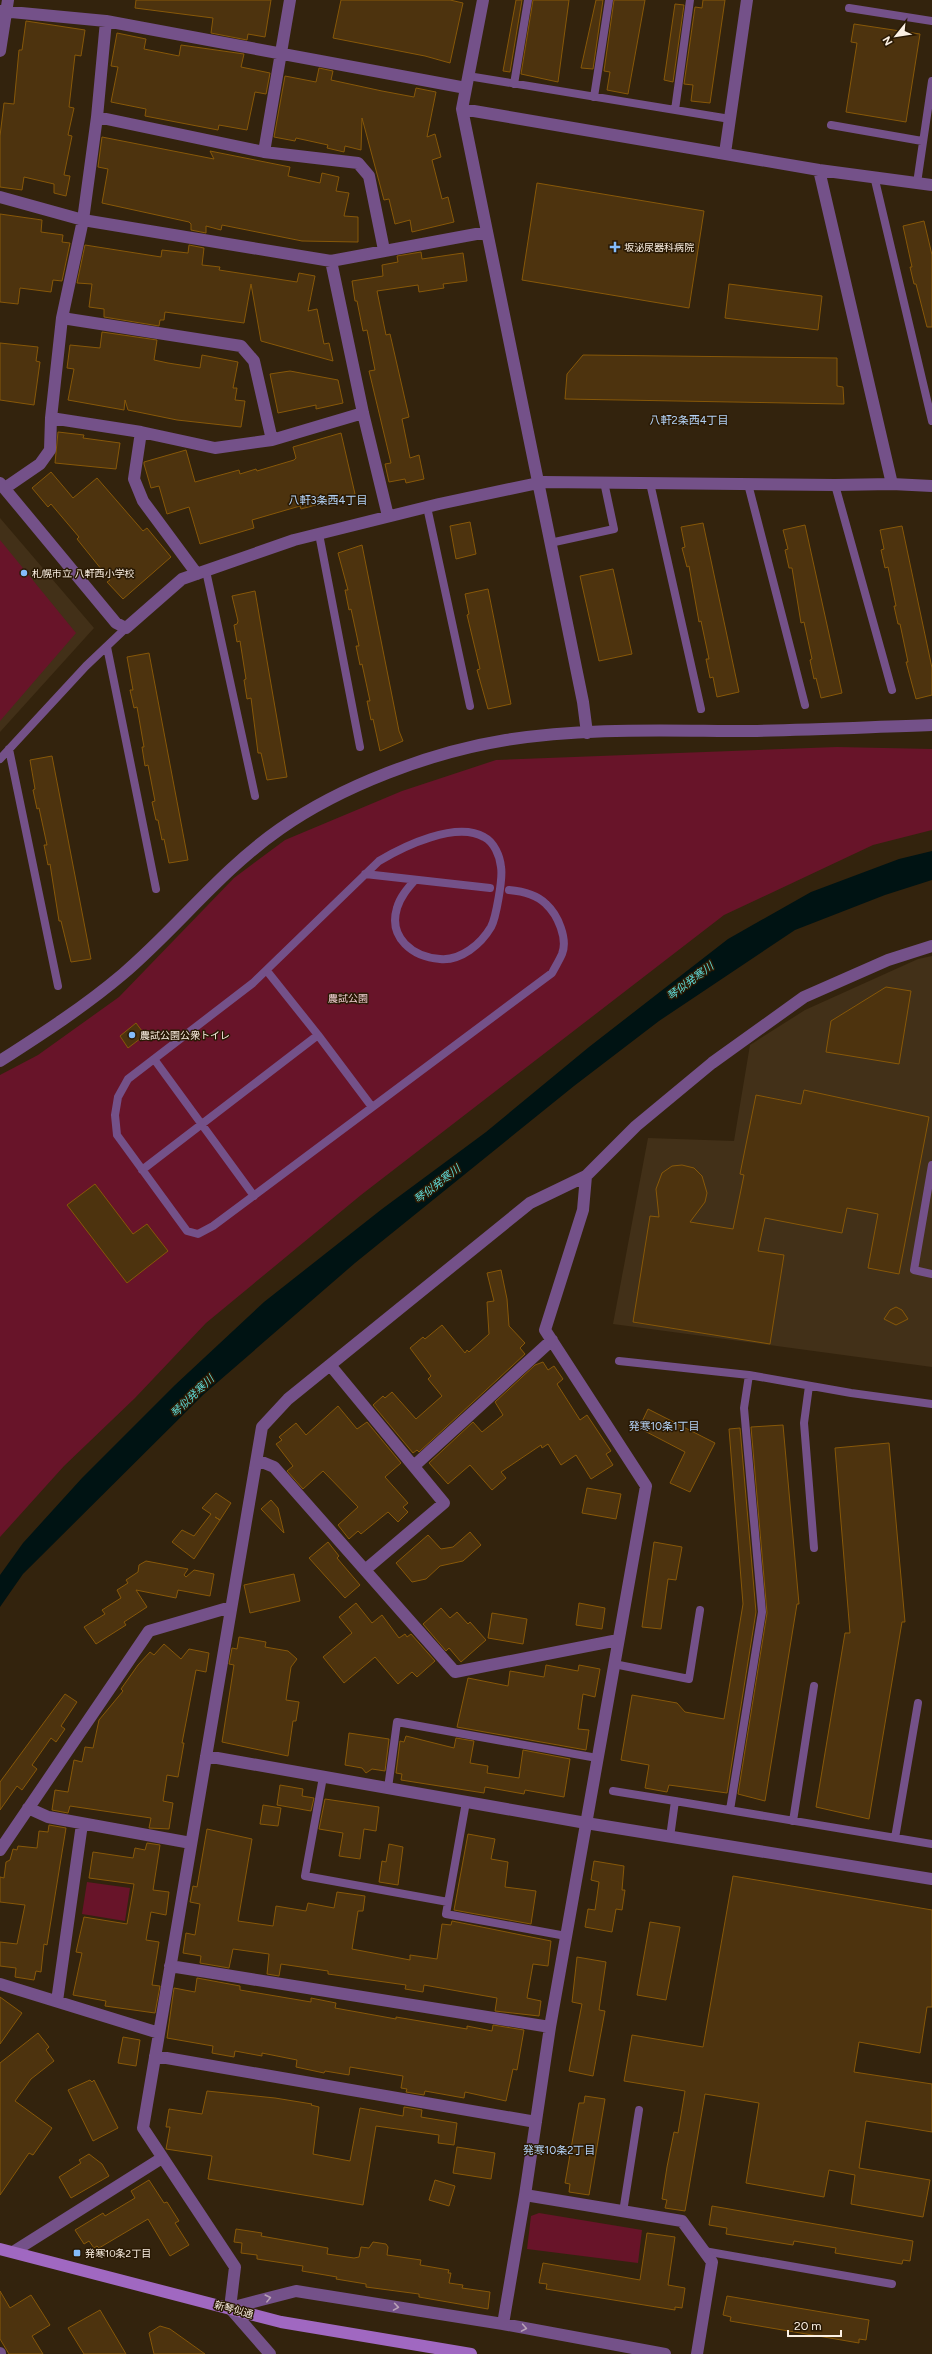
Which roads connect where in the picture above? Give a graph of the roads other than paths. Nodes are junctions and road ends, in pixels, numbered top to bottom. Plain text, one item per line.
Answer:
1 (290, 0) edge
2 (483, 0) edge
3 (528, 0) edge
4 (609, 0) edge
5 (690, 0) edge
6 (747, 0) edge
7 (5, 8) edge
8 (849, 8) dead end
9 (106, 21) junction
10 (932, 21) edge
11 (0, 51) edge
12 (281, 54) junction
13 (932, 81) edge
14 (467, 82) junction
15 (514, 84) junction
16 (594, 97) junction
17 (462, 109) junction
18 (675, 110) junction
19 (97, 117) junction
20 (730, 119) junction
21 (831, 124) dead end
22 (922, 141) junction
23 (264, 152) junction
24 (725, 153) junction
25 (819, 170) junction
26 (874, 176) junction
27 (917, 183) junction
28 (932, 185) edge
29 (0, 197) edge
30 (83, 220) junction
31 (487, 232) junction
32 (384, 250) junction
33 (331, 261) junction
34 (62, 318) junction
35 (363, 413) junction
36 (51, 418) junction
37 (932, 421) edge
38 (141, 432) junction
39 (272, 440) junction
40 (604, 482) junction
41 (650, 483) junction
42 (538, 484) junction
43 (748, 484) junction
44 (892, 484) junction
45 (835, 485) junction
46 (2, 486) edge
47 (932, 486) edge
48 (427, 507) junction
49 (388, 516) junction
50 (319, 534) junction
51 (550, 543) junction
52 (202, 572) junction
53 (126, 628) junction
54 (107, 647) junction
55 (892, 690) dead end
56 (805, 705) dead end
57 (470, 706) dead end
58 (701, 710) dead end
59 (932, 725) edge
60 (587, 733) junction
61 (360, 747) dead end
62 (9, 749) junction
63 (0, 759) edge
64 (255, 796) dead end
65 (365, 874) junction
66 (415, 880) junction
67 (490, 888) dead end
68 (156, 889) dead end
69 (509, 890) dead end
70 (932, 946) edge
71 (267, 971) junction
72 (58, 986) dead end
73 (318, 1035) junction
74 (154, 1060) junction
75 (0, 1061) edge
76 (372, 1107) junction
77 (201, 1124) junction
78 (932, 1165) edge
79 (142, 1170) junction
80 (586, 1176) junction
81 (254, 1196) junction
82 (932, 1274) edge
83 (552, 1340) junction
84 (619, 1361) dead end
85 (330, 1365) junction
86 (749, 1375) junction
87 (809, 1386) junction
88 (932, 1404) edge
89 (256, 1460) junction
90 (414, 1466) junction
91 (814, 1548) dead end
92 (365, 1570) junction
93 (231, 1607) junction
94 (700, 1610) dead end
95 (618, 1640) junction
96 (614, 1664) junction
97 (814, 1686) dead end
98 (918, 1702) dead end
99 (206, 1756) junction
100 (597, 1758) junction
101 (323, 1777) junction
102 (388, 1788) junction
103 (613, 1791) dead end
104 (675, 1800) junction
105 (466, 1802) junction
106 (28, 1808) junction
107 (730, 1810) junction
108 (793, 1821) junction
109 (586, 1823) junction
110 (82, 1824) junction
111 (670, 1837) junction
112 (895, 1838) junction
113 (191, 1843) junction
114 (932, 1844) edge
115 (0, 1850) edge
116 (932, 1879) edge
117 (448, 1902) junction
118 (566, 1936) junction
119 (170, 1966) junction
120 (0, 1984) edge
121 (57, 2001) junction
122 (550, 2027) junction
123 (159, 2033) junction
124 (155, 2056) junction
125 (639, 2110) dead end
126 (536, 2122) junction
127 (162, 2158) junction
128 (525, 2195) junction
129 (623, 2212) junction
130 (0, 2249) edge
131 (704, 2251) junction
132 (13, 2252) junction
133 (892, 2284) dead end
134 (230, 2308) junction
135 (503, 2324) junction
136 (270, 2354) edge
137 (471, 2354) edge
138 (665, 2354) edge
139 (697, 2354) edge

1 - 12 street
2 - 14 street
3 - 15 lane
4 - 16 lane
5 - 18 lane
6 - 20 street
7 - 9 street
7 - 11 street
8 - 10 lane
9 - 12 street
9 - 19 street
12 - 14 street
12 - 23 street
13 - 22 lane
14 - 15 lane
14 - 17 street
15 - 16 lane
16 - 18 lane
17 - 24 street
17 - 31 street
18 - 20 lane
19 - 23 street
19 - 30 street
20 - 24 street
21 - 22 lane
22 - 27 lane
23 - 32 street
24 - 25 street
25 - 26 street
25 - 44 street
26 - 27 street
26 - 37 lane
27 - 28 street
29 - 30 street
30 - 33 street
30 - 34 street
31 - 32 street
31 - 42 street
32 - 33 street
33 - 35 street
34 - 36 street
34 - 39 street
35 - 39 street
35 - 49 street
36 - 38 street
36 - 46 street
38 - 39 street
38 - 52 street
40 - 41 street
40 - 42 street
40 - 51 lane
41 - 43 street
41 - 58 lane
42 - 48 street
42 - 51 street
43 - 45 street
43 - 56 lane
44 - 45 street
44 - 47 street
45 - 55 lane
46 - 53 street
48 - 49 street
48 - 57 lane
49 - 50 street
50 - 52 street
50 - 61 lane
51 - 60 street
52 - 53 street
52 - 64 lane
53 - 54 lane
54 - 62 lane
54 - 68 lane
59 - 60 street
60 - 75 street
62 - 63 lane
62 - 72 lane
65 - 66 lane
65 - 66 lane
65 - 71 lane
66 - 67 lane
69 - 76 lane
70 - 80 street
71 - 73 lane
71 - 74 lane
73 - 76 lane
73 - 77 lane
74 - 77 lane
74 - 79 lane
76 - 81 lane
77 - 79 lane
77 - 81 lane
78 - 82 lane
79 - 81 lane
80 - 83 street
80 - 85 street
83 - 90 street
83 - 95 street
84 - 86 lane
85 - 89 street
85 - 90 street
86 - 87 lane
86 - 107 lane
87 - 88 lane
87 - 91 lane
89 - 92 street
89 - 93 street
90 - 92 street
92 - 95 street
93 - 99 street
93 - 106 street
94 - 96 lane
95 - 96 street
96 - 100 street
97 - 108 lane
98 - 112 lane
99 - 101 street
99 - 113 street
100 - 102 lane
100 - 109 street
101 - 102 street
101 - 117 lane
102 - 105 street
103 - 104 lane
104 - 107 lane
104 - 111 lane
105 - 109 street
105 - 117 lane
106 - 110 street
106 - 115 street
107 - 108 lane
108 - 112 lane
109 - 111 street
109 - 118 street
110 - 113 street
110 - 121 street
111 - 116 street
112 - 114 lane
113 - 119 street
117 - 118 lane
118 - 122 street
119 - 122 street
119 - 123 street
120 - 121 street
121 - 123 street
122 - 126 street
123 - 124 street
124 - 126 street
124 - 127 street
125 - 129 lane
126 - 128 street
127 - 132 street
127 - 134 street
128 - 129 street
128 - 135 street
129 - 131 street
130 - 132 street, 新琴似通
131 - 133 lane
131 - 139 street
132 - 134 street, 新琴似通
134 -> 135 street
134 - 136 street
134 - 137 street, 新琴似通
135 -> 138 street

